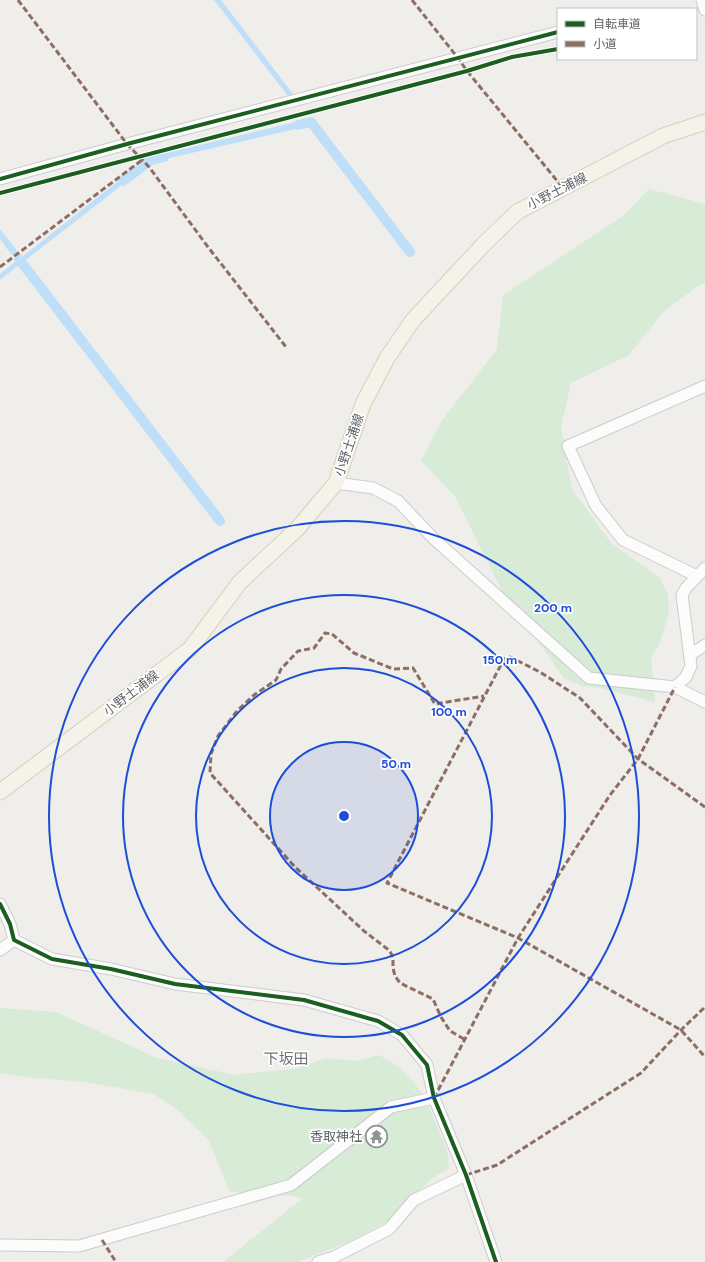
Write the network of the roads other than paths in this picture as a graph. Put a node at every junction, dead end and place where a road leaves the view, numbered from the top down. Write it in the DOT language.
graph roads {
  1 [pos="702,0"];
  2 [pos="705,10"];
  3 [pos="557,32"];
  4 [pos="705,122"];
  5 [pos="0,179"];
  6 [pos="705,386"];
  7 [pos="336,483"];
  8 [pos="701,572"];
  9 [pos="705,645"];
  10 [pos="690,655"];
  11 [pos="675,687"];
  12 [pos="705,702"];
  13 [pos="0,792"];
  14 [pos="0,904"];
  15 [pos="14,940"];
  16 [pos="0,950"];
  17 [pos="434,1098"];
  18 [pos="466,1175"];
  19 [pos="0,1245"];
  20 [pos="318,1262"];
  21 [pos="496,1262"];
  1 -- 2 [label="street"];
  3 -- 5 [label="street"];
  4 -- 7 [label="main road, 小野土浦線"];
  6 -- 8 [label="street"];
  7 -- 11 [label="street"];
  7 -- 13 [label="main road, 小野土浦線"];
  8 -- 10 [label="street"];
  9 -- 10 [label="street"];
  10 -- 11 [label="street"];
  11 -- 12 [label="street"];
  14 -- 15 [label="street"];
  15 -- 16 [label="street"];
  15 -- 17 [label="street"];
  17 -- 18 [label="street"];
  17 -- 19 [label="street"];
  18 -- 20 [label="street"];
  18 -- 21 [label="street"];
}
